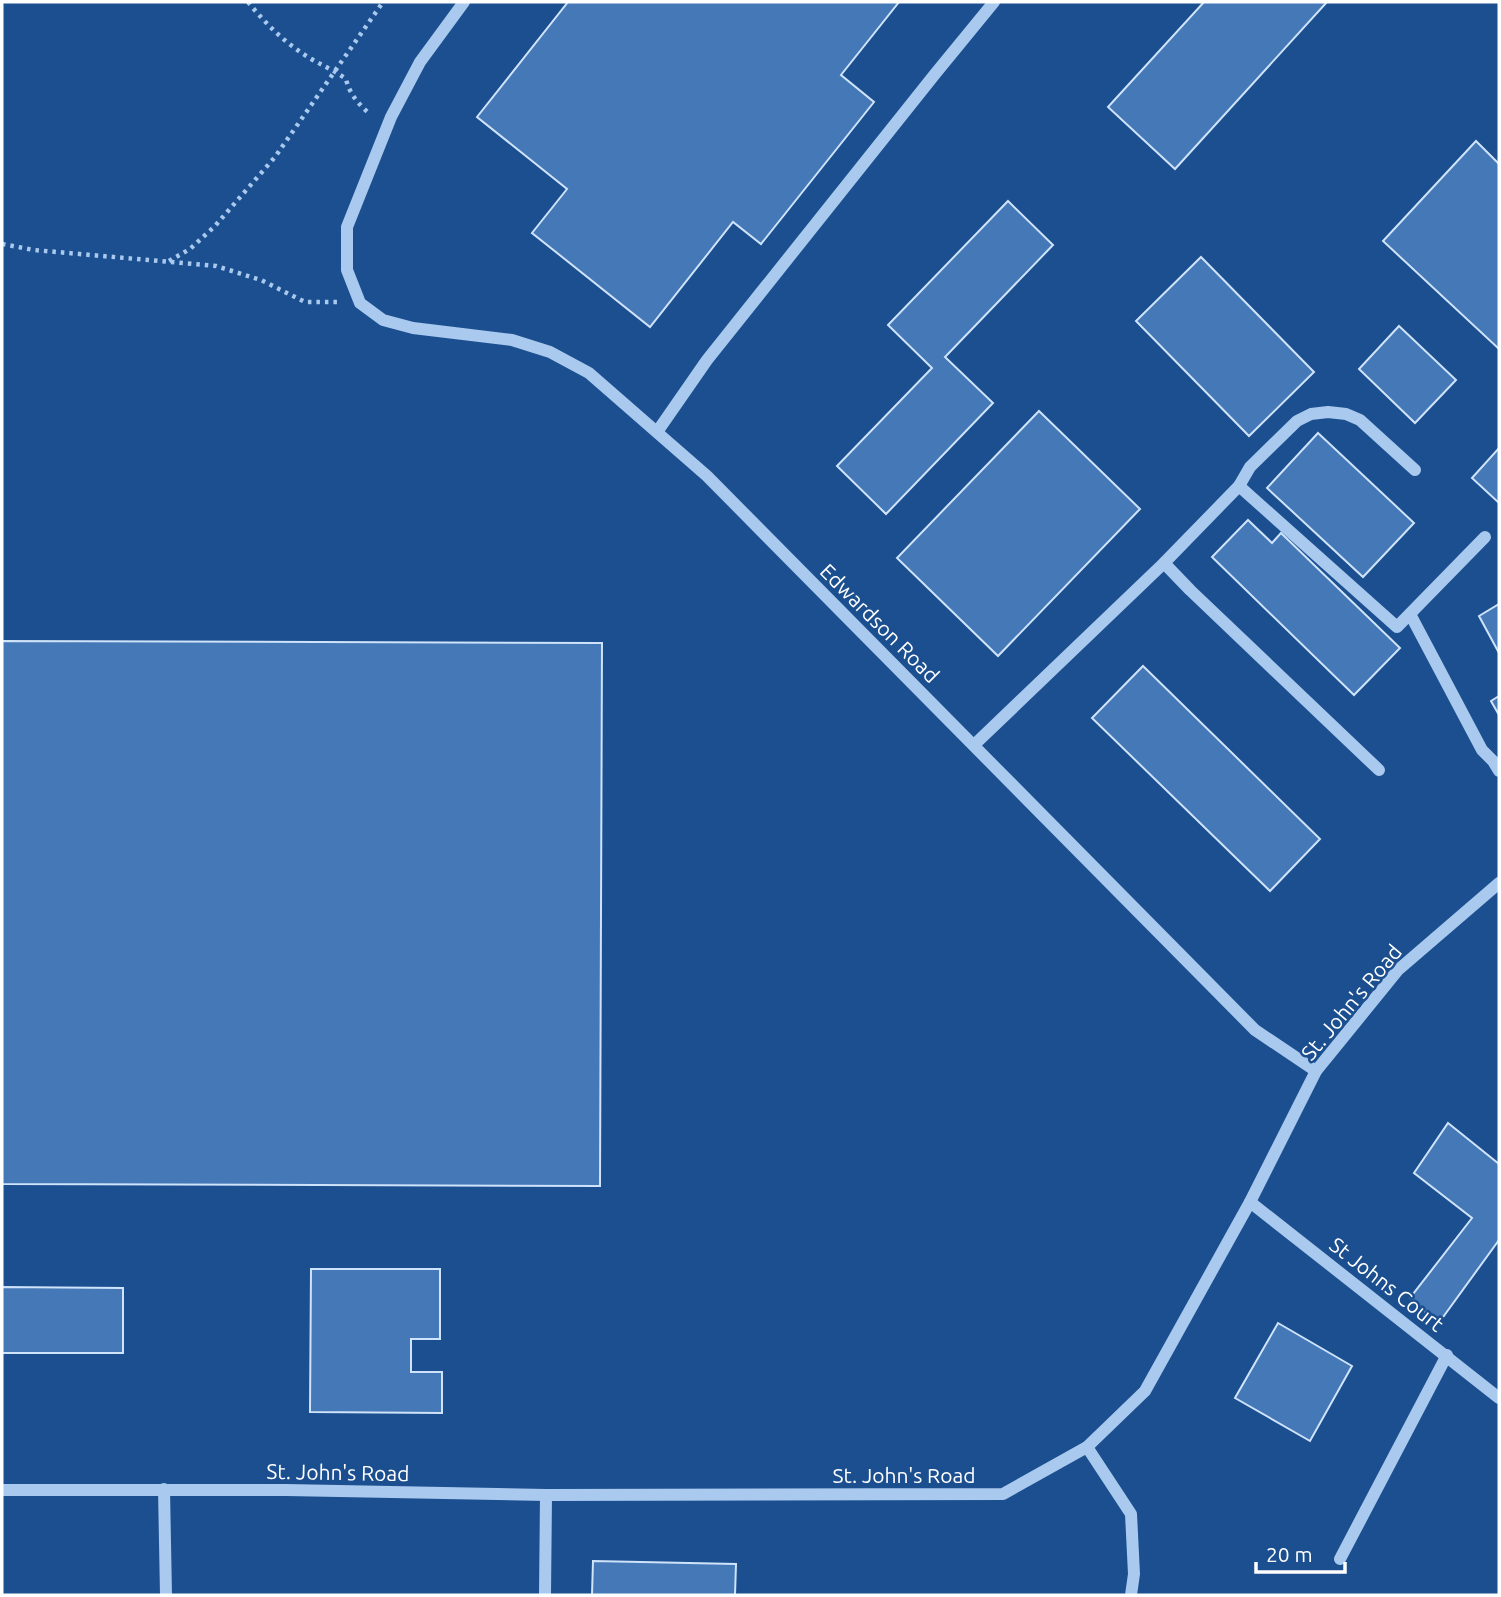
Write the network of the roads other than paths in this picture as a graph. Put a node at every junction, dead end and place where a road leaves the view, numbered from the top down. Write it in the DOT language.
graph roads {
  1 [pos="464,2"];
  2 [pos="994,2"];
  3 [pos="657,432"];
  4 [pos="1415,470"];
  5 [pos="1239,486"];
  6 [pos="1485,537"];
  7 [pos="1164,562"];
  8 [pos="1410,614"];
  9 [pos="974,746"];
  10 [pos="1379,770"];
  11 [pos="1499,771"];
  12 [pos="1499,883"];
  13 [pos="1316,1071"];
  14 [pos="1250,1202"];
  15 [pos="1447,1355"];
  16 [pos="1499,1398"];
  17 [pos="1087,1447"];
  18 [pos="164,1489"];
  19 [pos="2,1490"];
  20 [pos="547,1495"];
  21 [pos="1340,1559"];
  22 [pos="166,1595"];
  23 [pos="545,1595"];
  24 [pos="1131,1595"];
  1 -- 3 [label="street, Edwardson Road"];
  2 -- 3 [label="street"];
  3 -- 9 [label="street, Edwardson Road"];
  4 -- 5 [label="street"];
  5 -- 7 [label="street"];
  5 -- 8 [label="street"];
  6 -- 8 [label="street"];
  7 -- 9 [label="street"];
  7 -- 10 [label="street"];
  8 -- 11 [label="street"];
  9 -- 13 [label="street, Edwardson Road"];
  12 -- 13 [label="street, St. John's Road"];
  13 -- 14 [label="street, St. John's Road"];
  14 -- 15 [label="street, St Johns Court"];
  14 -- 17 [label="street, St. John's Road"];
  15 -- 16 [label="street, St Johns Court"];
  15 -- 21 [label="street"];
  17 -- 20 [label="street, St. John's Road"];
  17 -- 24 [label="street"];
  18 -- 19 [label="street, St. John's Road"];
  18 -- 20 [label="street, St. John's Road"];
  18 -- 22 [label="street"];
  20 -- 23 [label="street"];
}
